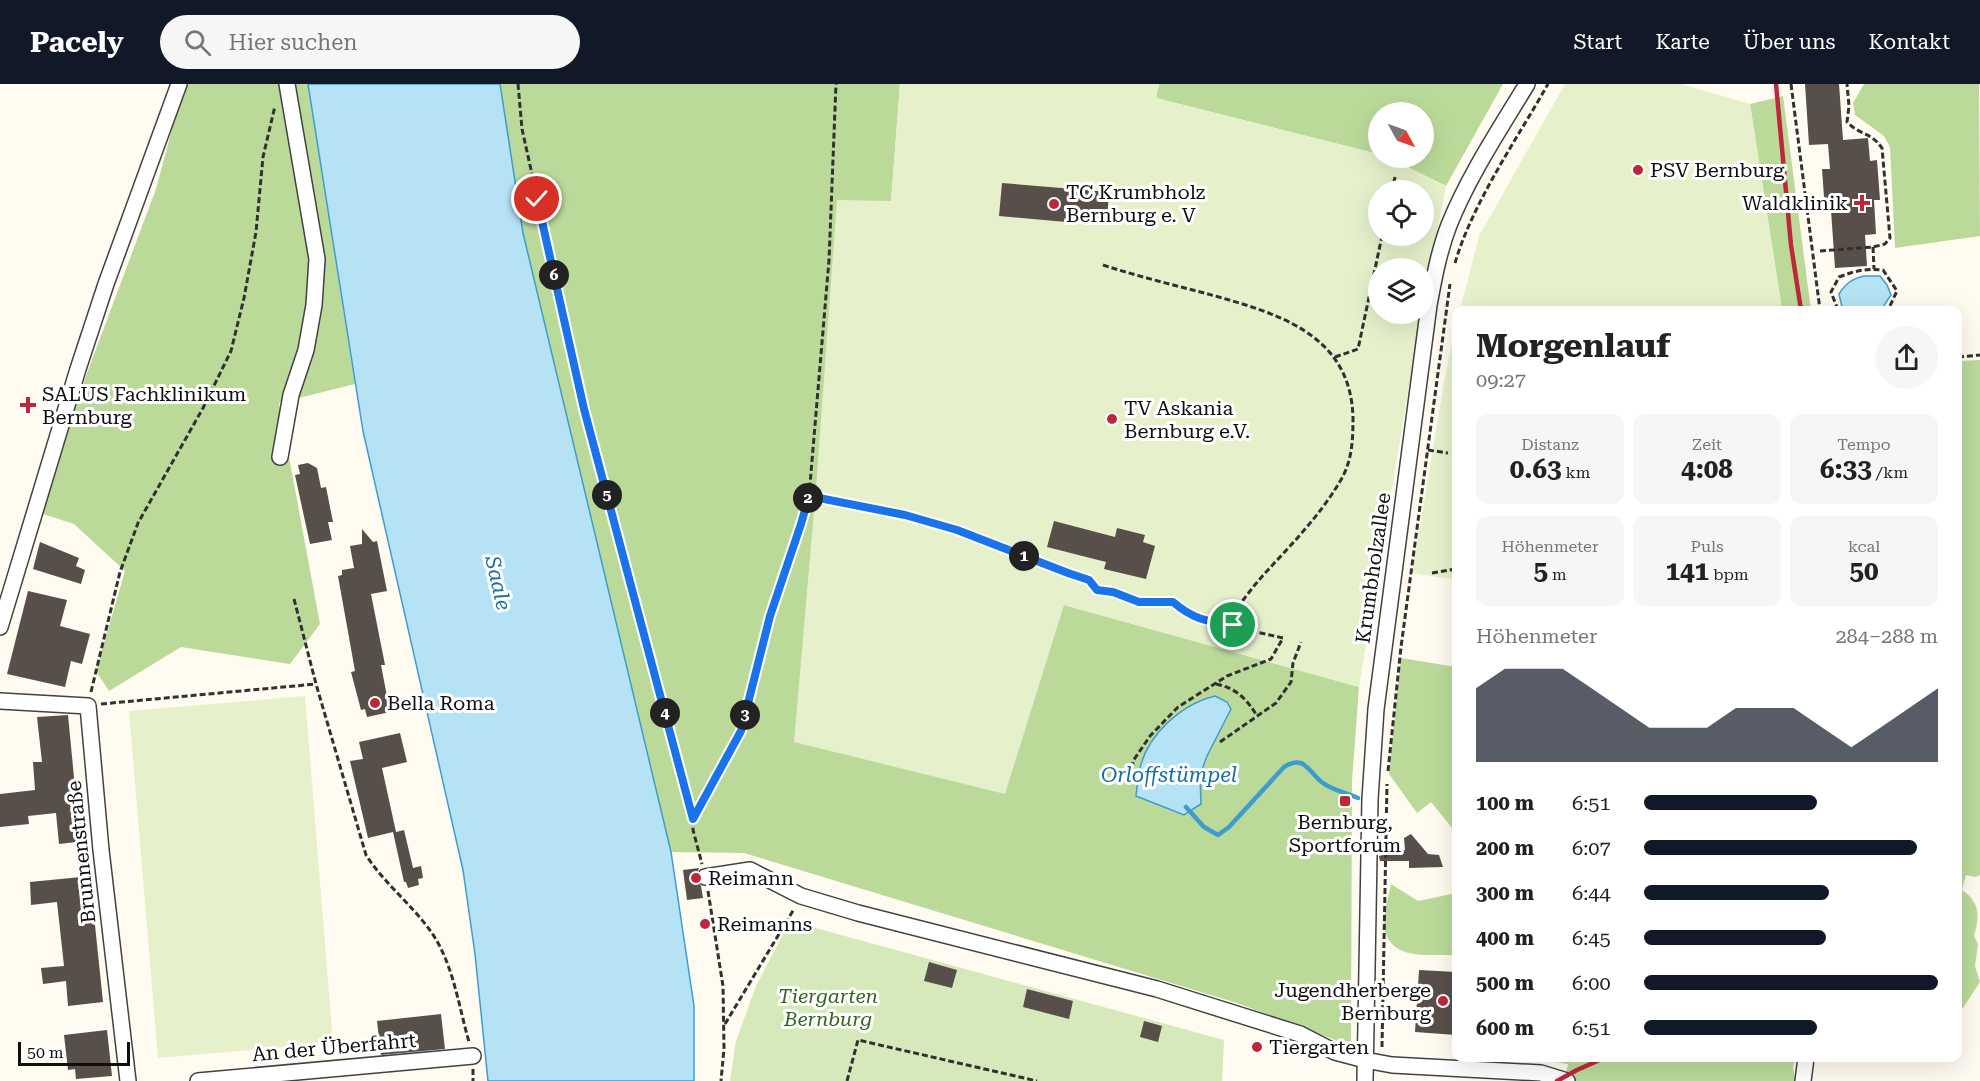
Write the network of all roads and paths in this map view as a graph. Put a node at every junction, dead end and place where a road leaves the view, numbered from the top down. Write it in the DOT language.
graph roads {
  1 [pos="179,84"];
  2 [pos="287,84"];
  3 [pos="518,84"];
  4 [pos="836,84"];
  5 [pos="1527,84"];
  6 [pos="1548,84"];
  7 [pos="1791,84"];
  8 [pos="1847,84"];
  9 [pos="275,105"];
  10 [pos="1395,177"];
  11 [pos="1394,180"];
  12 [pos="1380,246"];
  13 [pos="1874,247"];
  14 [pos="1820,251"];
  15 [pos="1455,263"];
  16 [pos="1103,265"];
  17 [pos="1874,269"];
  18 [pos="1451,274"];
  19 [pos="1819,306"];
  20 [pos="1836,306"];
  21 [pos="1890,306"];
  22 [pos="1980,355"];
  23 [pos="1335,357"];
  24 [pos="1962,357"];
  25 [pos="1428,450"];
  26 [pos="1448,453"];
  27 [pos="280,457"];
  28 [pos="809,496"];
  29 [pos="1452,570"];
  30 [pos="1432,573"];
  31 [pos="294,599"];
  32 [pos="1225,624"];
  33 [pos="0,627"];
  34 [pos="1300,642"];
  35 [pos="316,684"];
  36 [pos="1215,684"];
  37 [pos="0,701"];
  38 [pos="88,706"];
  39 [pos="1257,716"];
  40 [pos="1220,742"];
  41 [pos="1132,776"];
  42 [pos="693,819"];
  43 [pos="705,877"];
  44 [pos="801,896"];
  45 [pos="724,1026"];
  46 [pos="473,1056"];
  47 [pos="1365,1060"];
  48 [pos="1805,1062"];
  49 [pos="1382,1063"];
  50 [pos="128,1081"];
  51 [pos="198,1081"];
  52 [pos="473,1081"];
  53 [pos="721,1081"];
  54 [pos="847,1081"];
  55 [pos="1037,1081"];
  56 [pos="1365,1081"];
  57 [pos="1567,1081"];
  58 [pos="1803,1081"];
  1 -- 33 [label="street"];
  2 -- 27 [label="street"];
  3 -- 42 [label="path"];
  4 -- 28 [label="path"];
  5 -- 47 [label="street, Krumbholzallee"];
  6 -- 15 [label="path"];
  7 -- 19 [label="path"];
  8 -- 13 [label="path"];
  9 -- 38 [label="path"];
  10 -- 11 [label="path"];
  12 -- 23 [label="path"];
  13 -- 14 [label="path"];
  13 -- 17 [label="path"];
  16 -- 23 [label="path"];
  17 -- 20 [label="path"];
  17 -- 21 [label="path"];
  18 -- 25 [label="path"];
  22 -- 24 [label="path"];
  23 -- 32 [label="path"];
  25 -- 26 [label="path"];
  25 -- 49 [label="path"];
  28 -- 32 [label="path"];
  28 -- 42 [label="path"];
  29 -- 30 [label="path"];
  31 -- 35 [label="path"];
  32 -- 36 [label="path"];
  34 -- 39 [label="path"];
  35 -- 38 [label="path"];
  35 -- 46 [label="path"];
  36 -- 39 [label="path"];
  36 -- 41 [label="path"];
  37 -- 38 [label="street"];
  38 -- 50 [label="street, Brunnenstraße"];
  39 -- 40 [label="path"];
  42 -- 43 [label="path"];
  43 -- 44 [label="street"];
  43 -- 45 [label="path"];
  44 -- 45 [label="path"];
  44 -- 47 [label="street"];
  45 -- 53 [label="path"];
  46 -- 51 [label="street, An der Überfahrt"];
  46 -- 52 [label="path"];
  47 -- 49 [label="street"];
  47 -- 56 [label="street, Krumbholzallee"];
  48 -- 58 [label="street"];
  49 -- 57 [label="street"];
  54 -- 55 [label="path"];
}
